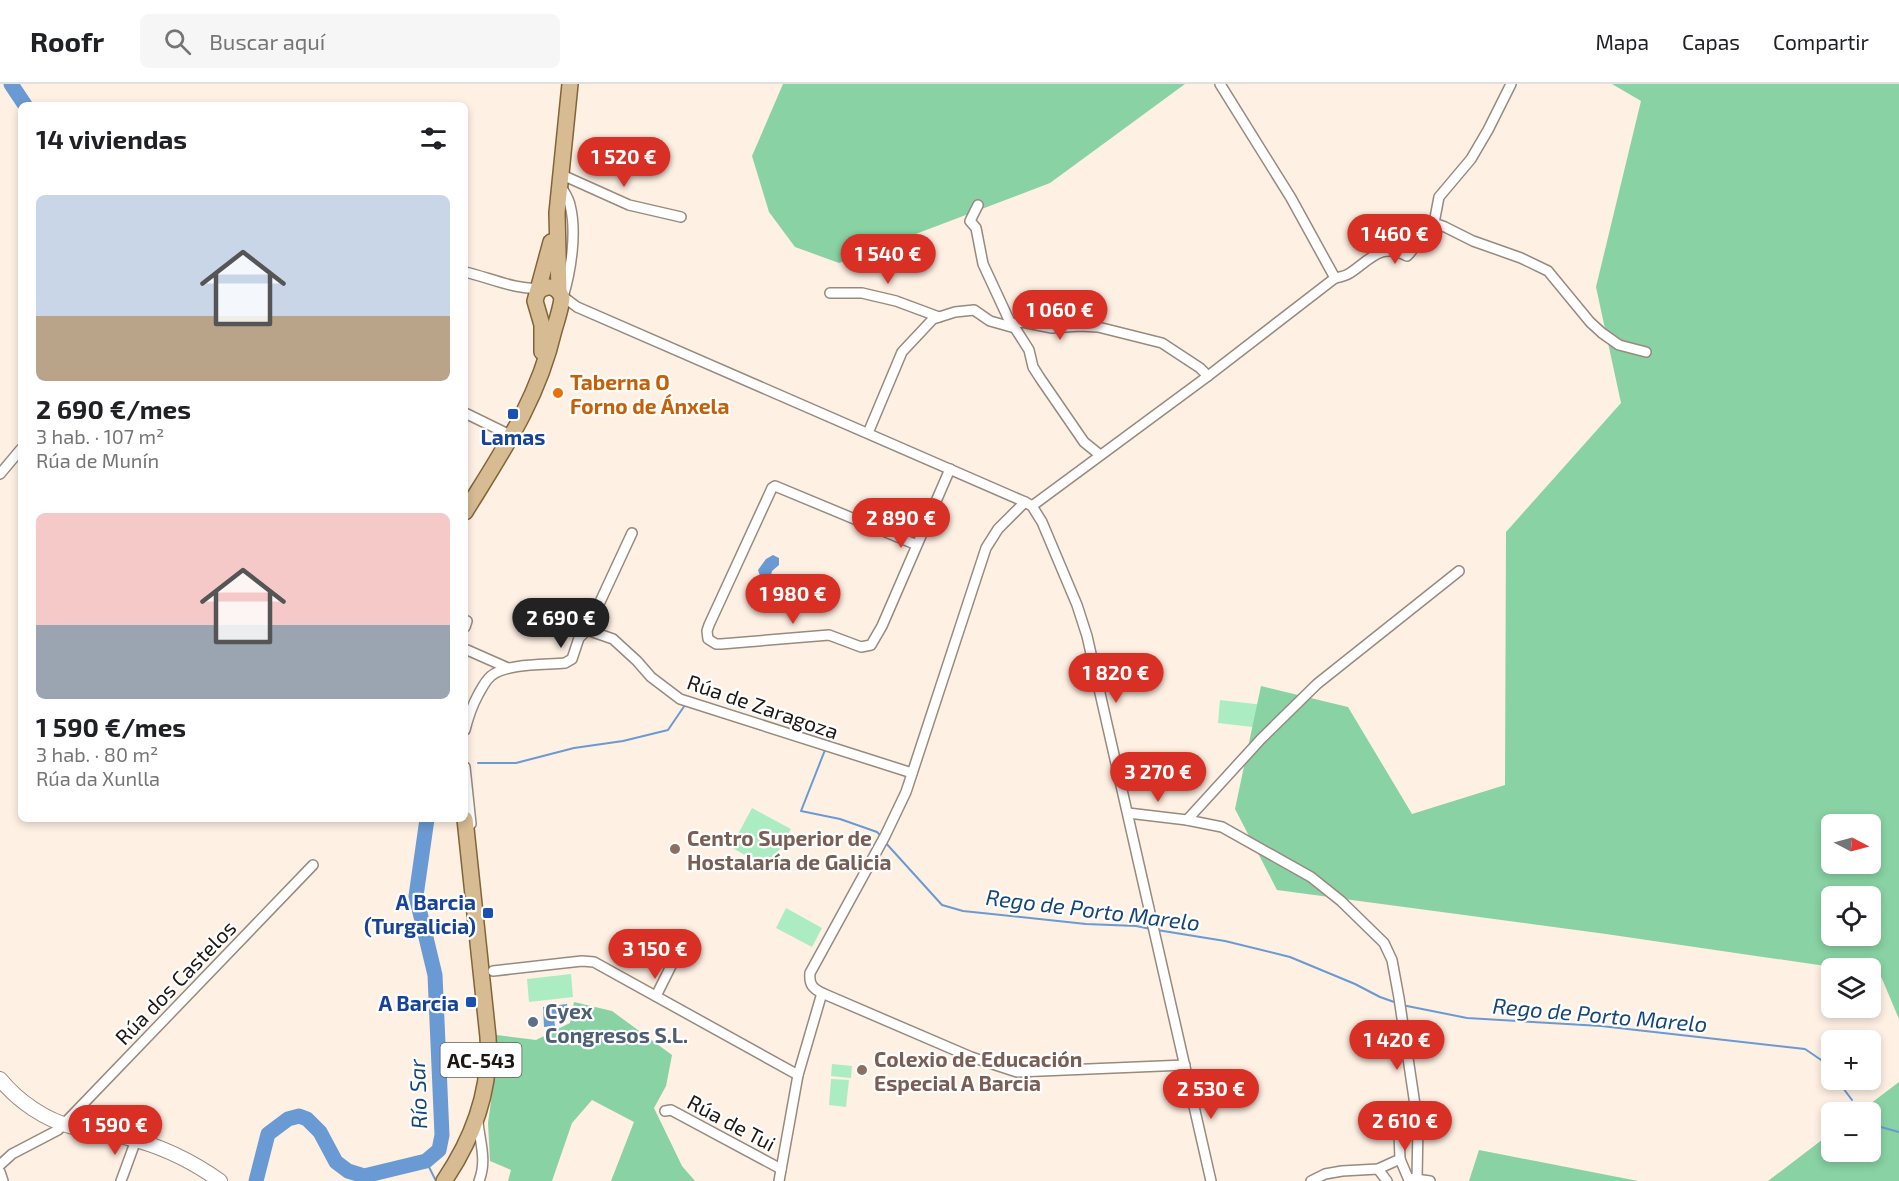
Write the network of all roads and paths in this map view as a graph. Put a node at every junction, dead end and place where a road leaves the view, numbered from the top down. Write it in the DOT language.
graph roads {
  1 [pos="570,84"];
  2 [pos="1220,84"];
  3 [pos="1511,84"];
  4 [pos="560,179"];
  5 [pos="978,205"];
  6 [pos="681,217"];
  7 [pos="1434,223"];
  8 [pos="468,273"];
  9 [pos="1335,278"];
  10 [pos="519,287"];
  11 [pos="830,293"];
  12 [pos="551,299"];
  13 [pos="939,317"];
  14 [pos="1015,328"];
  15 [pos="1646,352"];
  16 [pos="1208,376"];
  17 [pos="536,388"];
  18 [pos="468,414"];
  19 [pos="868,433"];
  20 [pos="512,436"];
  21 [pos="18,453"];
  22 [pos="1100,455"];
  23 [pos="950,469"];
  24 [pos="0,474"];
  25 [pos="1028,504"];
  26 [pos="468,507"];
  27 [pos="632,533"];
  28 [pos="917,545"];
  29 [pos="1459,571"];
  30 [pos="587,630"];
  31 [pos="468,651"];
  32 [pos="508,668"];
  33 [pos="468,715"];
  34 [pos="912,773"];
  35 [pos="468,793"];
  36 [pos="1128,813"];
  37 [pos="1187,820"];
  38 [pos="458,822"];
  39 [pos="465,822"];
  40 [pos="313,865"];
  41 [pos="471,868"];
  42 [pos="674,960"];
  43 [pos="494,970"];
  44 [pos="822,993"];
  45 [pos="656,996"];
  46 [pos="1185,1065"];
  47 [pos="798,1074"];
  48 [pos="0,1079"];
  49 [pos="665,1111"];
  50 [pos="478,1116"];
  51 [pos="63,1124"];
  52 [pos="1418,1125"];
  53 [pos="136,1140"];
  54 [pos="1400,1160"];
  55 [pos="0,1165"];
  56 [pos="781,1169"];
  57 [pos="1378,1169"];
  58 [pos="0,1172"];
  59 [pos="448,1175"];
  60 [pos="1417,1179"];
  61 [pos="3,1181"];
  62 [pos="121,1181"];
  63 [pos="220,1181"];
  64 [pos="479,1181"];
  65 [pos="779,1181"];
  66 [pos="1211,1181"];
  67 [pos="1311,1181"];
  68 [pos="1387,1181"];
  69 [pos="1430,1181"];
  1 -- 4 [label="main road"];
  2 -- 9 [label="street"];
  3 -- 7 [label="street"];
  4 -- 6 [label="street"];
  4 -- 12 [label="main road"];
  4 -- 12 [label="street"];
  5 -- 14 [label="street"];
  7 -- 9 [label="street"];
  7 -- 15 [label="street"];
  8 -- 10 [label="street"];
  9 -- 16 [label="street"];
  10 -- 12 [label="street"];
  10 -- 12 [label="street"];
  11 -- 13 [label="street"];
  12 -- 17 [label="main road"];
  12 -- 17 [label="main road"];
  12 -- 19 [label="street"];
  13 -- 14 [label="street"];
  13 -- 19 [label="street"];
  14 -- 16 [label="street"];
  14 -- 22 [label="street"];
  16 -- 22 [label="street"];
  17 -- 20 [label="main road"];
  18 -- 20 [label="street"];
  19 -- 23 [label="street"];
  20 -- 26 [label="main road"];
  21 -- 24 [label="street"];
  22 -- 25 [label="street"];
  23 -- 25 [label="street"];
  23 -- 28 [label="street"];
  25 -- 34 [label="street"];
  25 -- 36 [label="street"];
  27 -- 30 [label="street"];
  28 -- 28 [label="street"];
  29 -- 37 [label="street"];
  30 -- 32 [label="street"];
  30 -- 34 [label="street, Rúa de Zaragoza"];
  31 -- 32 [label="street"];
  32 -- 33 [label="street"];
  34 -- 44 [label="street"];
  35 -- 41 [label="street"];
  36 -- 37 [label="street"];
  36 -- 46 [label="street"];
  37 -- 52 [label="street"];
  38 -- 50 [label="main road, AC-543"];
  39 -- 41 [label="main road, AC-543"];
  40 -- 51 [label="street, Rúa dos Castelos"];
  41 -- 50 [label="main road, AC-543"];
  42 -- 45 [label="street"];
  43 -- 45 [label="street"];
  44 -- 46 [label="street"];
  44 -- 47 [label="street"];
  45 -- 47 [label="street"];
  46 -- 66 [label="street"];
  47 -- 56 [label="street"];
  48 -- 51 [label="street"];
  49 -- 56 [label="street, Rúa de Tui"];
  50 -- 59 [label="main road, AC-543"];
  50 -- 64 [label="street"];
  51 -- 53 [label="street"];
  51 -- 55 [label="street, Rúa dos Castelos"];
  52 -- 54 [label="street"];
  52 -- 60 [label="street"];
  53 -- 62 [label="street"];
  53 -- 63 [label="street"];
  54 -- 57 [label="street"];
  54 -- 60 [label="street"];
  56 -- 65 [label="street"];
  57 -- 67 [label="street"];
  57 -- 68 [label="street"];
  58 -- 61 [label="street"];
  60 -- 69 [label="street"];
}
